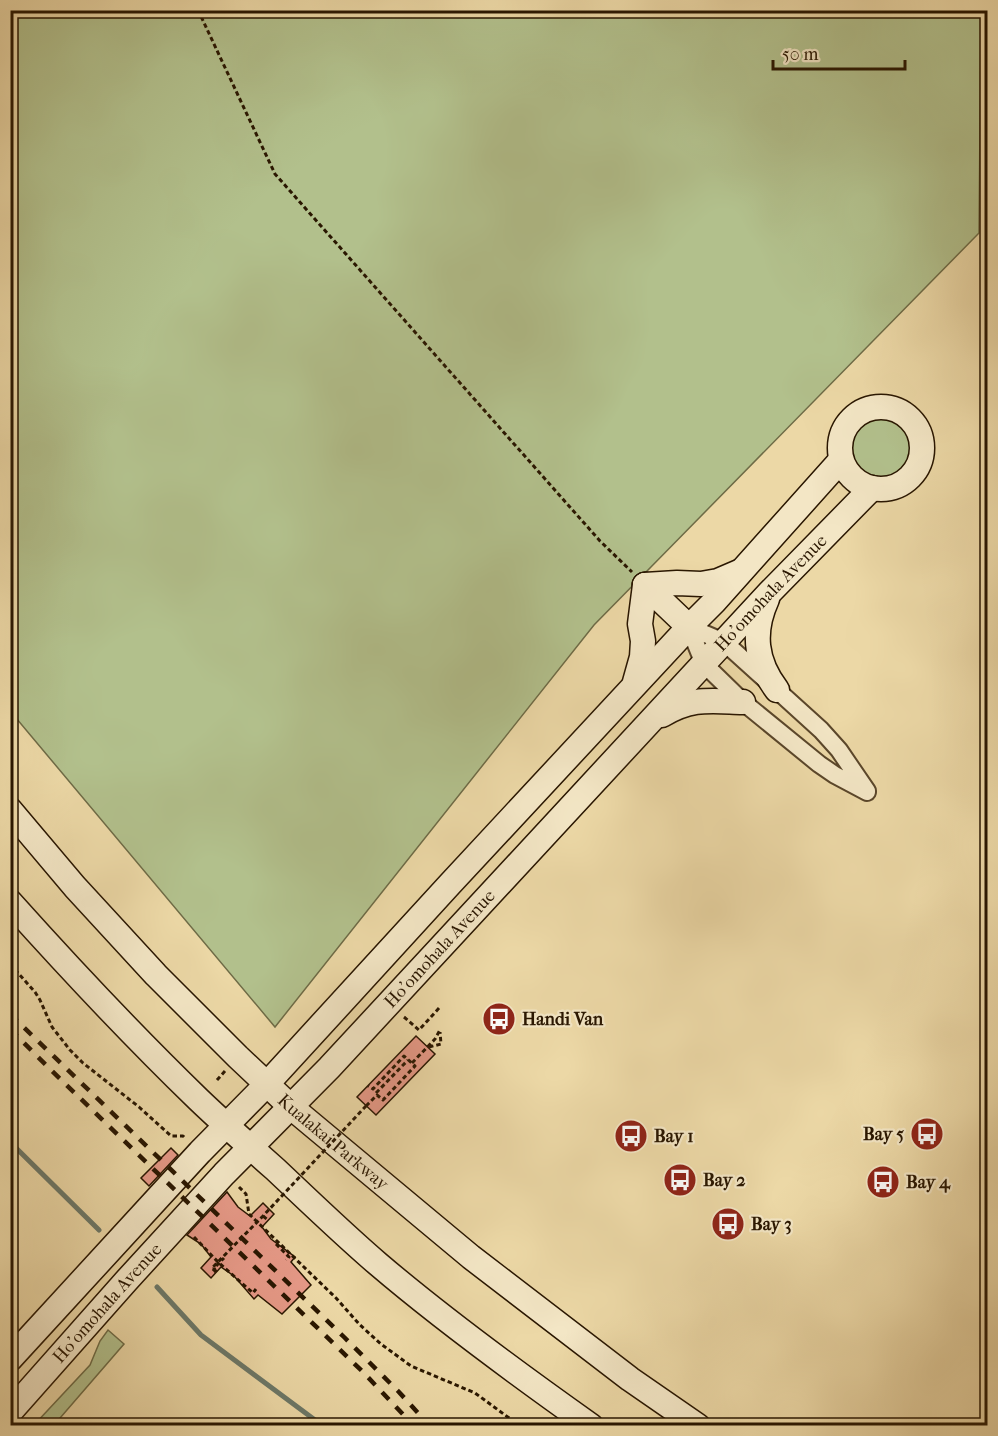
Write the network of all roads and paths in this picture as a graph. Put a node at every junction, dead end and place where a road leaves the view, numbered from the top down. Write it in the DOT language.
graph roads {
  1 [pos="198,10"];
  2 [pos="842,460"];
  3 [pos="872,488"];
  4 [pos="741,571"];
  5 [pos="645,585"];
  6 [pos="770,592"];
  7 [pos="688,627"];
  8 [pos="724,642"];
  9 [pos="704,664"];
  10 [pos="631,690"];
  11 [pos="777,690"];
  12 [pos="743,702"];
  13 [pos="650,722"];
  14 [pos="10,810"];
  15 [pos="10,902"];
  16 [pos="10,964"];
  17 [pos="440,1007"];
  18 [pos="404,1017"];
  19 [pos="428,1047"];
  20 [pos="408,1060"];
  21 [pos="412,1063"];
  22 [pos="227,1070"];
  23 [pos="217,1080"];
  24 [pos="266,1085"];
  25 [pos="376,1094"];
  26 [pos="291,1107"];
  27 [pos="227,1125"];
  28 [pos="183,1137"];
  29 [pos="251,1147"];
  30 [pos="246,1194"];
  31 [pos="263,1215"];
  32 [pos="256,1223"];
  33 [pos="253,1228"];
  34 [pos="191,1234"];
  35 [pos="224,1258"];
  36 [pos="286,1260"];
  37 [pos="218,1262"];
  38 [pos="256,1289"];
  39 [pos="10,1359"];
  40 [pos="10,1412"];
  41 [pos="520,1425"];
  42 [pos="591,1425"];
  43 [pos="698,1425"];
  1 -- 5 [label="path"];
  2 -- 3 [label="main road"];
  2 -- 3 [label="main road"];
  2 -- 4 [label="main road, Ho’omohala Avenue"];
  3 -- 6 [label="main road, Ho’omohala Avenue"];
  4 -- 5 [label="main road"];
  4 -- 7 [label="main road, Ho’omohala Avenue"];
  5 -- 7 [label="main road"];
  5 -- 10 [label="main road"];
  6 -- 8 [label="main road, Ho’omohala Avenue"];
  6 -- 11 [label="main road"];
  7 -- 8 [label="street"];
  7 -- 9 [label="street"];
  7 -- 10 [label="main road, Ho’omohala Avenue"];
  8 -- 9 [label="main road, Ho’omohala Avenue"];
  8 -- 11 [label="street"];
  9 -- 12 [label="street"];
  9 -- 13 [label="main road, Ho’omohala Avenue"];
  10 -- 24 [label="main road, Ho’omohala Avenue"];
  11 -- 12 [label="street"];
  12 -- 13 [label="main road"];
  13 -- 26 [label="main road, Ho’omohala Avenue"];
  14 -- 24 [label="main road, Kualakai Parkway"];
  15 -- 27 [label="main road"];
  16 -- 28 [label="path"];
  17 -- 18 [label="path"];
  19 -- 19 [label="path"];
  19 -- 21 [label="path"];
  20 -- 21 [label="path"];
  20 -- 25 [label="path"];
  20 -- 25 [label="path"];
  21 -- 25 [label="path"];
  22 -- 23 [label="path"];
  24 -- 26 [label="main road, Kualakai Parkway"];
  24 -- 27 [label="main road, Ho’omohala Avenue"];
  25 -- 31 [label="path, bridge"];
  26 -- 29 [label="main road, Ho’omohala Avenue"];
  26 -- 43 [label="main road, Kualakai Parkway"];
  27 -- 29 [label="main road"];
  27 -- 39 [label="main road, Ho’omohala Avenue"];
  29 -- 40 [label="main road, Ho’omohala Avenue"];
  29 -- 42 [label="main road"];
  30 -- 41 [label="path"];
  31 -- 32 [label="path, bridge"];
  31 -- 33 [label="path, bridge"];
  32 -- 36 [label="path"];
  32 -- 37 [label="path, bridge"];
  34 -- 37 [label="path"];
  35 -- 37 [label="path, bridge"];
  37 -- 38 [label="path"];
}
